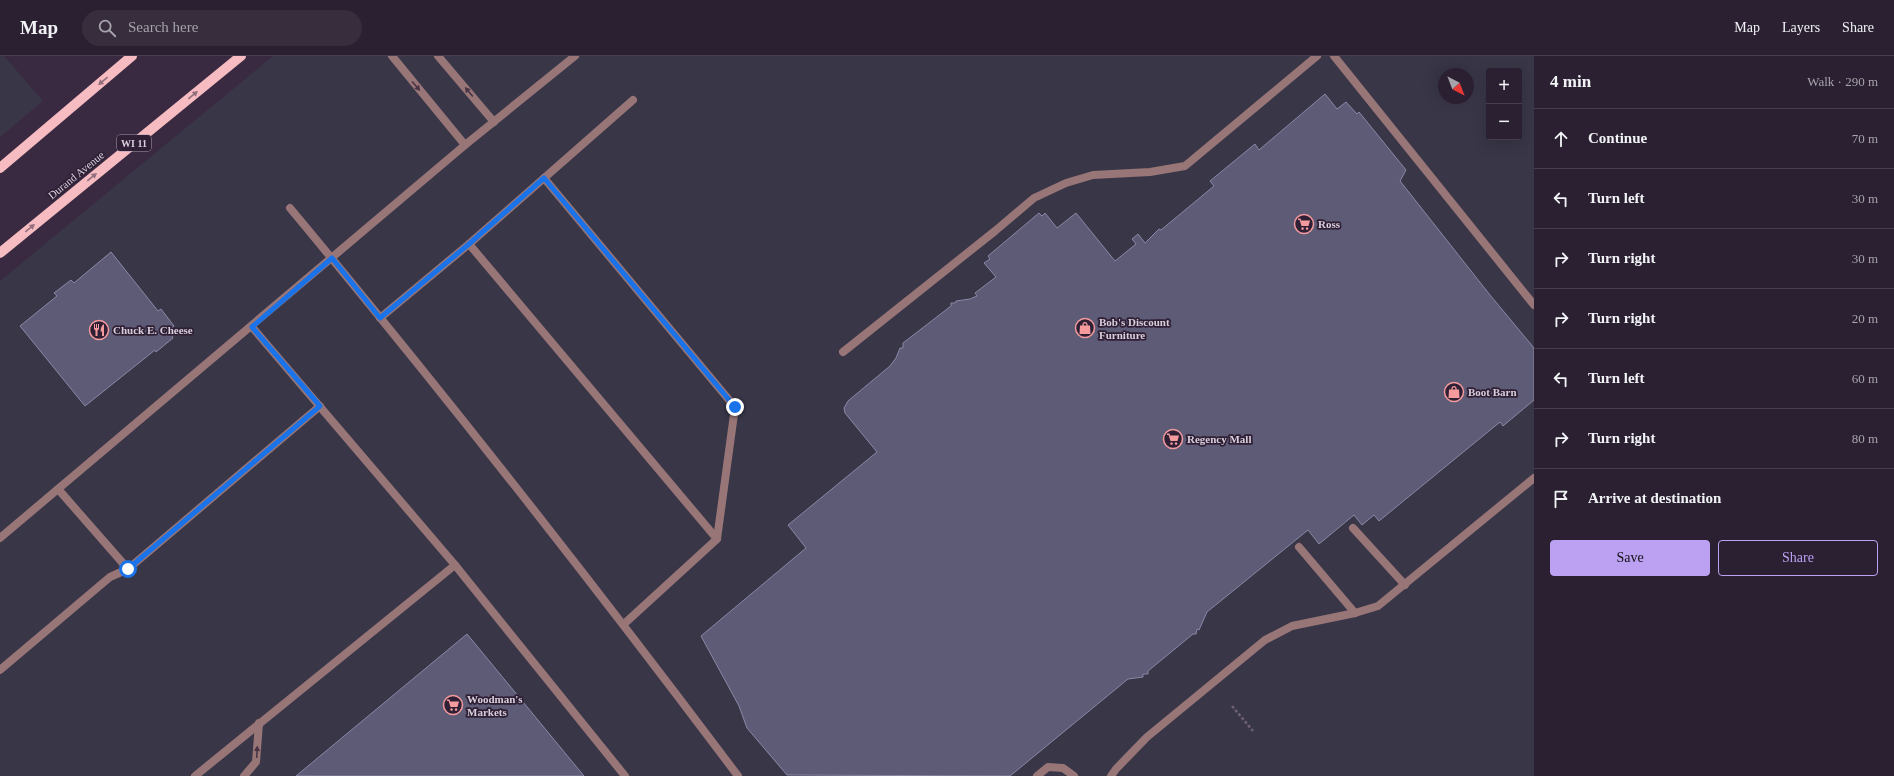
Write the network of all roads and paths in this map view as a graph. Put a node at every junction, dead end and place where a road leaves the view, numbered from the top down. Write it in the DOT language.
graph roads {
  1 [pos="132,56"];
  2 [pos="241,56"];
  3 [pos="392,56"];
  4 [pos="438,56"];
  5 [pos="575,56"];
  6 [pos="1317,56"];
  7 [pos="1334,56"];
  8 [pos="633,100"];
  9 [pos="494,122"];
  10 [pos="466,145"];
  11 [pos="0,168"];
  12 [pos="544,178"];
  13 [pos="290,208"];
  14 [pos="469,244"];
  15 [pos="0,253"];
  16 [pos="332,258"];
  17 [pos="1534,305"];
  18 [pos="380,318"];
  19 [pos="252,327"];
  20 [pos="843,352"];
  21 [pos="320,406"];
  22 [pos="1534,478"];
  23 [pos="58,489"];
  24 [pos="1353,528"];
  25 [pos="0,538"];
  26 [pos="717,539"];
  27 [pos="1298,547"];
  28 [pos="455,565"];
  29 [pos="128,569"];
  30 [pos="1405,585"];
  31 [pos="1356,613"];
  32 [pos="624,624"];
  33 [pos="0,670"];
  34 [pos="1232,706"];
  35 [pos="258,723"];
  36 [pos="1253,731"];
  37 [pos="195,776"];
  38 [pos="244,776"];
  39 [pos="625,776"];
  40 [pos="738,776"];
  41 [pos="1037,776"];
  42 [pos="1074,776"];
  43 [pos="1112,776"];
  1 -- 11 [label="main road, one-way"];
  15 -- 2 [label="main road, Durand Avenue / WI 11, one-way"];
  3 -- 10 [label="lane, one-way"];
  9 -- 4 [label="lane, one-way"];
  5 -- 9 [label="lane"];
  6 -- 20 [label="lane"];
  7 -- 17 [label="lane"];
  8 -- 12 [label="lane"];
  9 -- 10 [label="lane"];
  10 -- 16 [label="lane"];
  12 -- 14 [label="lane"];
  12 -- 26 [label="lane"];
  13 -- 16 [label="lane"];
  14 -- 18 [label="lane"];
  14 -- 26 [label="lane"];
  16 -- 18 [label="lane"];
  16 -- 19 [label="lane"];
  18 -- 32 [label="lane"];
  19 -- 21 [label="lane"];
  19 -- 23 [label="lane"];
  21 -- 28 [label="lane"];
  21 -- 29 [label="lane"];
  22 -- 30 [label="lane"];
  23 -- 25 [label="lane"];
  23 -- 29 [label="lane"];
  24 -- 30 [label="lane"];
  26 -- 32 [label="lane"];
  27 -- 31 [label="lane"];
  28 -- 35 [label="lane"];
  28 -- 39 [label="lane"];
  29 -- 33 [label="lane"];
  30 -- 31 [label="lane"];
  31 -- 43 [label="lane"];
  32 -- 40 [label="lane"];
  34 -- 36 [label="path"];
  35 -- 37 [label="lane"];
  38 -- 35 [label="lane, one-way"];
  41 -- 42 [label="lane"];
}
